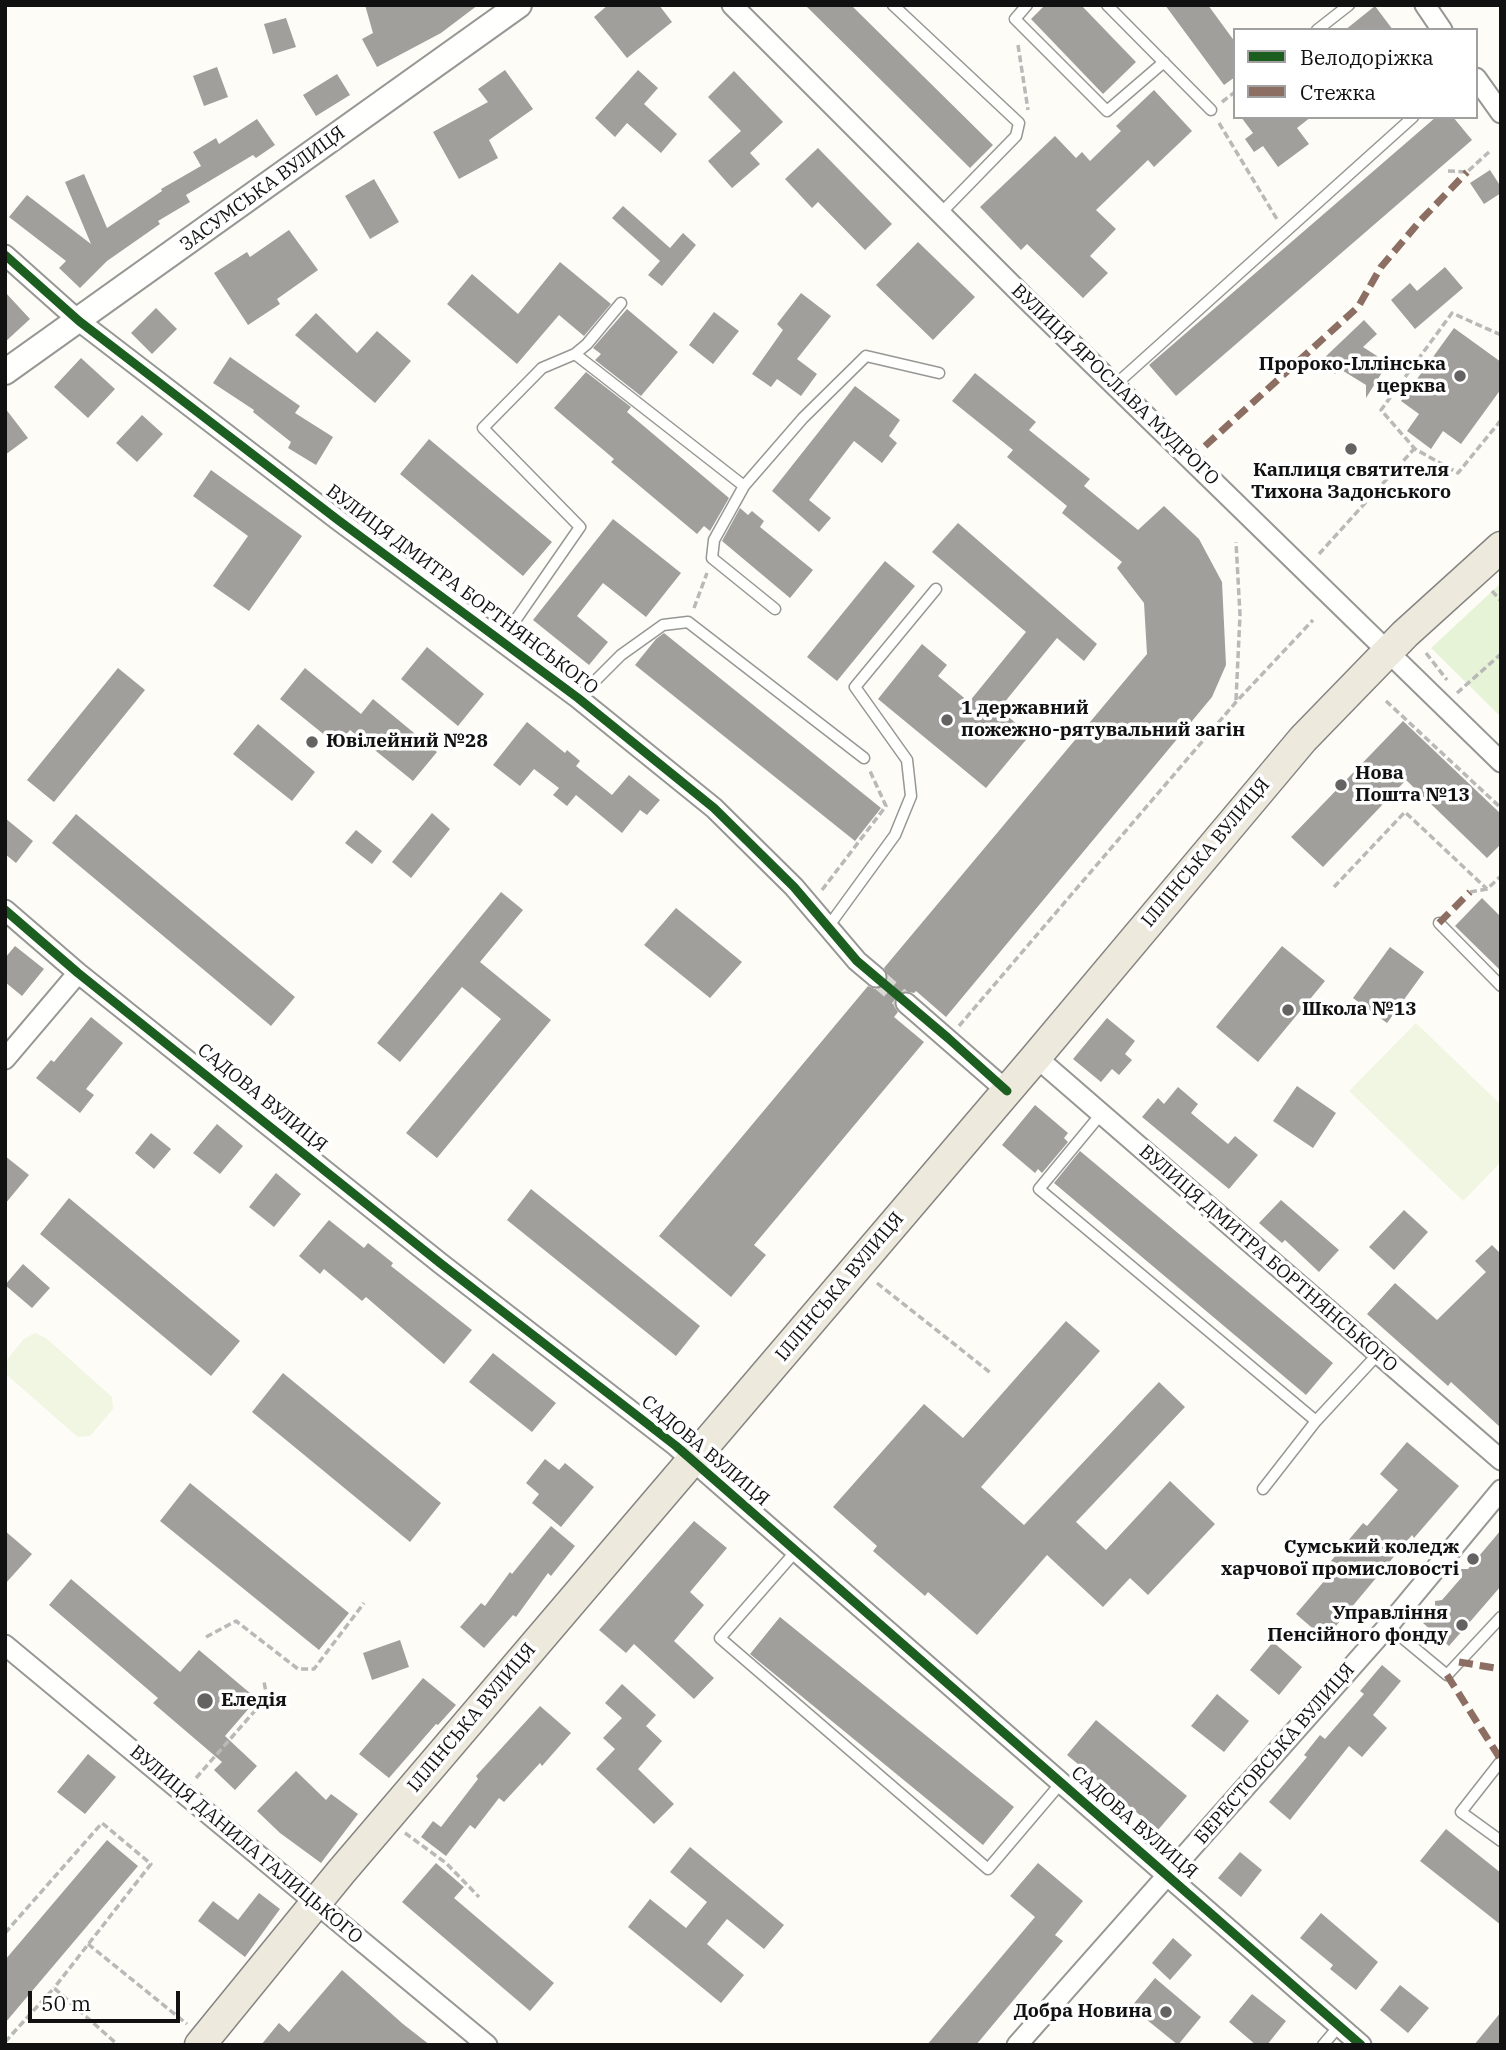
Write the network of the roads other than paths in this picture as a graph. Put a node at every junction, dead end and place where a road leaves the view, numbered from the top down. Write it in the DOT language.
graph roads {
  1 [pos="519,5"];
  2 [pos="732,5"];
  3 [pos="893,5"];
  4 [pos="1027,5"];
  5 [pos="1107,5"];
  6 [pos="1349,5"];
  7 [pos="1425,5"];
  8 [pos="1320,28"];
  9 [pos="1442,28"];
  10 [pos="1164,62"];
  11 [pos="1478,81"];
  12 [pos="1211,110"];
  13 [pos="1501,113"];
  14 [pos="1411,119"];
  15 [pos="940,214"];
  16 [pos="5,255"];
  17 [pos="621,303"];
  18 [pos="79,321"];
  19 [pos="575,354"];
  20 [pos="5,372"];
  21 [pos="939,373"];
  22 [pos="1115,384"];
  23 [pos="744,486"];
  24 [pos="1501,547"];
  25 [pos="936,589"];
  26 [pos="775,610"];
  27 [pos="501,641"];
  28 [pos="1387,651"];
  29 [pos="578,698"];
  30 [pos="864,758"];
  31 [pos="1501,762"];
  32 [pos="5,910"];
  33 [pos="1439,923"];
  34 [pos="828,927"];
  35 [pos="78,973"];
  36 [pos="876,977"];
  37 [pos="1501,986"];
  38 [pos="906,1003"];
  39 [pos="1036,1057"];
  40 [pos="5,1059"];
  41 [pos="1007,1091"];
  42 [pos="1101,1114"];
  43 [pos="1378,1354"];
  44 [pos="1316,1421"];
  45 [pos="692,1460"];
  46 [pos="1501,1460"];
  47 [pos="1263,1489"];
  48 [pos="1501,1490"];
  49 [pos="796,1551"];
  50 [pos="1501,1617"];
  51 [pos="1388,1626"];
  52 [pos="5,1645"];
  53 [pos="1501,1762"];
  54 [pos="1061,1783"];
  55 [pos="1501,1841"];
  56 [pos="1168,1875"];
  57 [pos="315,1903"];
  58 [pos="1339,2026"];
  59 [pos="196,2037"];
  60 [pos="487,2045"];
  61 [pos="1017,2045"];
  62 [pos="1324,2045"];
  63 [pos="1361,2045"];
  1 -- 18 [label="street, ЗАСУМСЬКА ВУЛИЦЯ"];
  2 -- 15 [label="street, ВУЛИЦЯ ЯРОСЛАВА МУДРОГО"];
  3 -- 15 [label="lane"];
  4 -- 10 [label="lane"];
  5 -- 10 [label="lane"];
  6 -- 8 [label="lane"];
  7 -- 9 [label="street"];
  10 -- 12 [label="lane"];
  11 -- 13 [label="street"];
  14 -- 22 [label="lane"];
  15 -- 22 [label="street, ВУЛИЦЯ ЯРОСЛАВА МУДРОГО"];
  16 -- 18 [label="street, ВУЛИЦЯ ДМИТРА БОРТНЯНСЬКОГО"];
  17 -- 19 [label="lane"];
  18 -- 20 [label="street, ЗАСУМСЬКА ВУЛИЦЯ"];
  18 -- 27 [label="street, ВУЛИЦЯ ДМИТРА БОРТНЯНСЬКОГО"];
  19 -- 23 [label="lane"];
  19 -- 27 [label="lane"];
  21 -- 23 [label="lane"];
  22 -- 28 [label="street, ВУЛИЦЯ ЯРОСЛАВА МУДРОГО"];
  23 -- 26 [label="lane"];
  24 -- 28 [label="main road, ІЛЛІНСЬКА ВУЛИЦЯ"];
  25 -- 34 [label="lane"];
  27 -- 29 [label="street, ВУЛИЦЯ ДМИТРА БОРТНЯНСЬКОГО"];
  28 -- 31 [label="street, ВУЛИЦЯ ЯРОСЛАВА МУДРОГО"];
  28 -- 39 [label="main road, ІЛЛІНСЬКА ВУЛИЦЯ"];
  29 -- 30 [label="lane"];
  29 -- 34 [label="street, ВУЛИЦЯ ДМИТРА БОРТНЯНСЬКОГО"];
  32 -- 35 [label="street, САДОВА ВУЛИЦЯ"];
  33 -- 37 [label="lane"];
  34 -- 36 [label="street, ВУЛИЦЯ ДМИТРА БОРТНЯНСЬКОГО"];
  35 -- 40 [label="street"];
  35 -- 45 [label="street, САДОВА ВУЛИЦЯ"];
  38 -- 41 [label="street"];
  39 -- 41 [label="main road, ІЛЛІНСЬКА ВУЛИЦЯ"];
  39 -- 42 [label="street, ВУЛИЦЯ ДМИТРА БОРТНЯНСЬКОГО"];
  41 -- 45 [label="main road, ІЛЛІНСЬКА ВУЛИЦЯ"];
  42 -- 43 [label="street, ВУЛИЦЯ ДМИТРА БОРТНЯНСЬКОГО"];
  42 -- 44 [label="lane"];
  43 -- 44 [label="lane"];
  43 -- 46 [label="street, ВУЛИЦЯ ДМИТРА БОРТНЯНСЬКОГО"];
  44 -- 47 [label="lane"];
  45 -- 49 [label="street, САДОВА ВУЛИЦЯ"];
  45 -- 57 [label="main road, ІЛЛІНСЬКА ВУЛИЦЯ"];
  48 -- 51 [label="street, БЕРЕСТОВСЬКА ВУЛИЦЯ"];
  49 -- 54 [label="street, САДОВА ВУЛИЦЯ"];
  49 -- 54 [label="lane"];
  50 -- 51 [label="lane"];
  51 -- 56 [label="street, БЕРЕСТОВСЬКА ВУЛИЦЯ"];
  52 -- 57 [label="street, ВУЛИЦЯ ДАНИЛА ГАЛИЦЬКОГО"];
  53 -- 55 [label="lane"];
  54 -- 56 [label="street, САДОВА ВУЛИЦЯ"];
  56 -- 58 [label="street, САДОВА ВУЛИЦЯ"];
  56 -- 61 [label="street, БЕРЕСТОВСЬКА ВУЛИЦЯ"];
  57 -- 59 [label="main road, ІЛЛІНСЬКА ВУЛИЦЯ"];
  57 -- 60 [label="street, ВУЛИЦЯ ДАНИЛА ГАЛИЦЬКОГО"];
  58 -- 62 [label="lane"];
  58 -- 63 [label="street, САДОВА ВУЛИЦЯ"];
}
